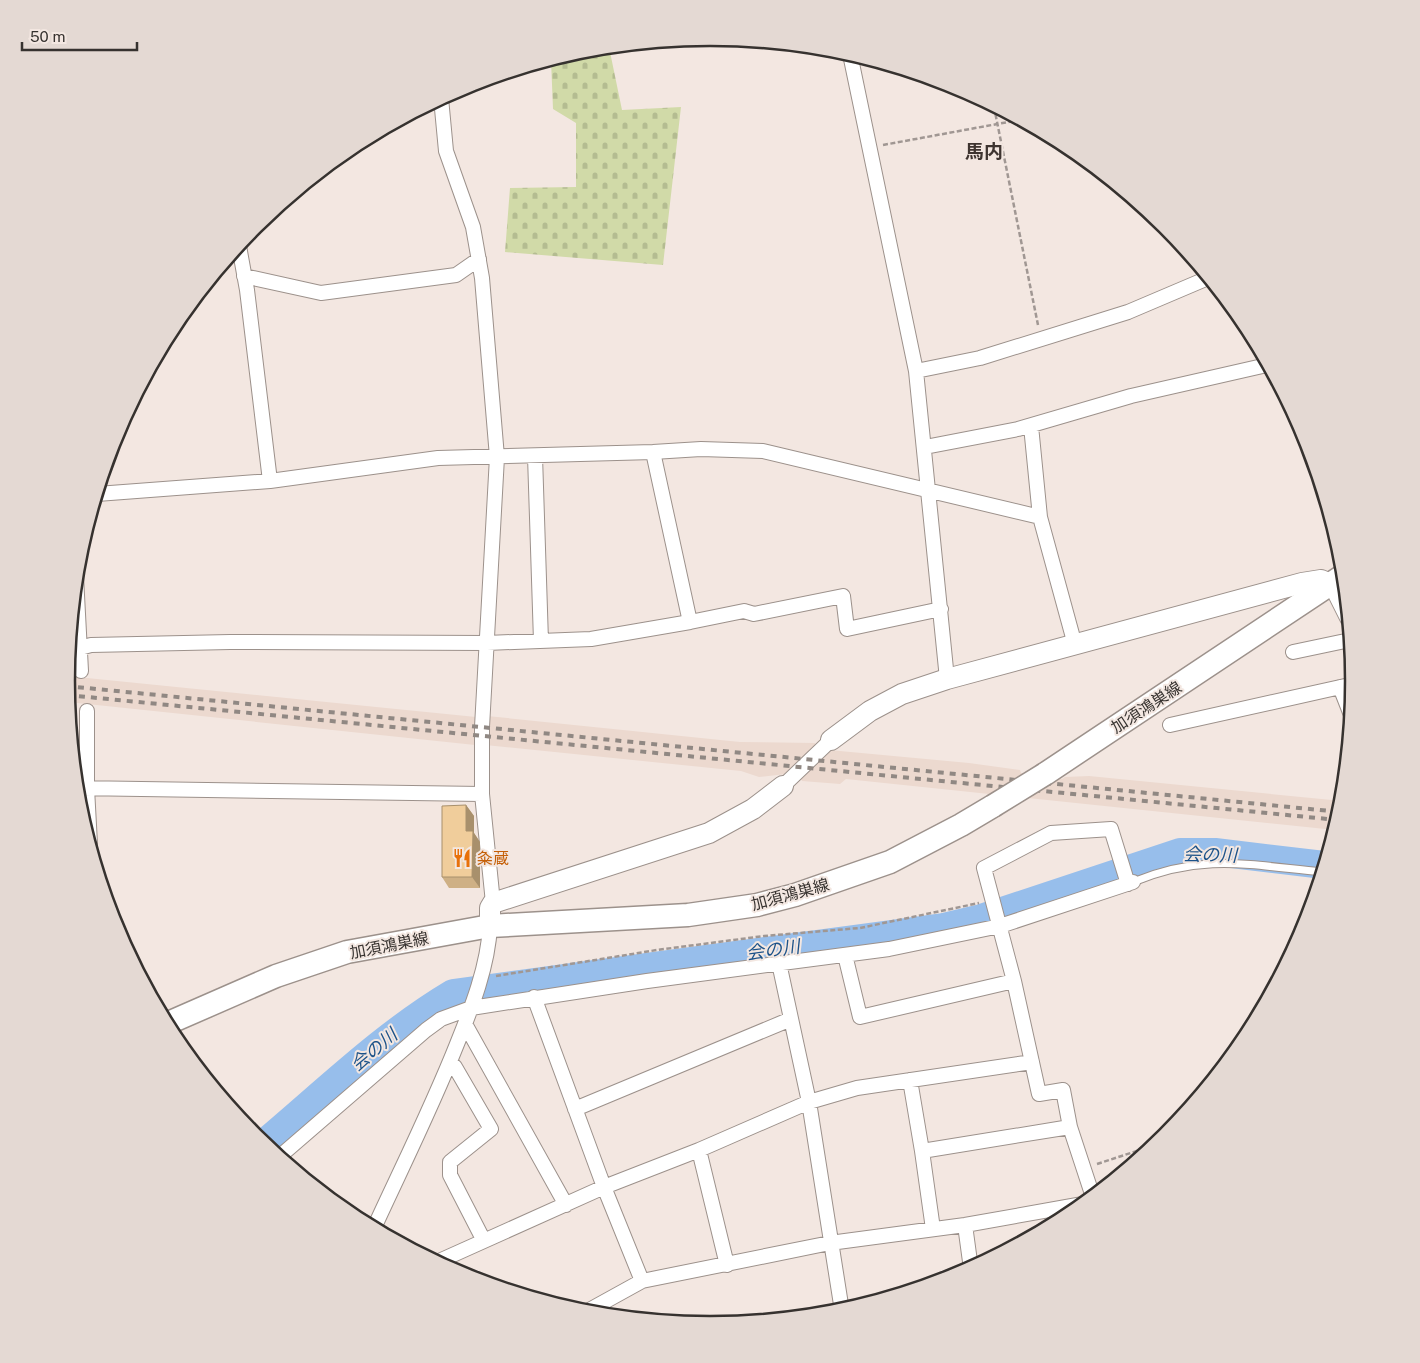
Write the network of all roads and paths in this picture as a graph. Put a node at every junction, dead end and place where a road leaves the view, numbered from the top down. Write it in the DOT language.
graph roads {
  1 [pos="852,62"];
  2 [pos="442,106"];
  3 [pos="995,114"];
  4 [pos="1010,122"];
  5 [pos="996,124"];
  6 [pos="870,148"];
  7 [pos="240,255"];
  8 [pos="479,259"];
  9 [pos="244,276"];
  10 [pos="1202,280"];
  11 [pos="1041,339"];
  12 [pos="1261,367"];
  13 [pos="916,371"];
  14 [pos="1030,426"];
  15 [pos="925,447"];
  16 [pos="653,452"];
  17 [pos="535,456"];
  18 [pos="497,457"];
  19 [pos="270,481"];
  20 [pos="928,490"];
  21 [pos="103,494"];
  22 [pos="1040,517"];
  23 [pos="1337,580"];
  24 [pos="940,609"];
  25 [pos="78,617"];
  26 [pos="690,622"];
  27 [pos="541,641"];
  28 [pos="1344,641"];
  29 [pos="487,643"];
  30 [pos="1075,645"];
  31 [pos="80,648"];
  32 [pos="1293,652"];
  33 [pos="81,671"];
  34 [pos="947,679"];
  35 [pos="1345,686"];
  36 [pos="87,711"];
  37 [pos="1170,725"];
  38 [pos="831,740"];
  39 [pos="83,779"];
  40 [pos="784,786"];
  41 [pos="84,788"];
  42 [pos="482,794"];
  43 [pos="1316,871"];
  44 [pos="1129,882"];
  45 [pos="993,901"];
  46 [pos="493,903"];
  47 [pos="999,923"];
  48 [pos="490,926"];
  49 [pos="845,955"];
  50 [pos="779,963"];
  51 [pos="479,979"];
  52 [pos="1014,981"];
  53 [pos="534,997"];
  54 [pos="472,1005"];
  55 [pos="791,1019"];
  56 [pos="174,1021"];
  57 [pos="465,1024"];
  58 [pos="450,1062"];
  59 [pos="1032,1062"];
  60 [pos="910,1080"];
  61 [pos="809,1102"];
  62 [pos="574,1109"];
  63 [pos="1070,1127"];
  64 [pos="699,1150"];
  65 [pos="1138,1150"];
  66 [pos="922,1151"];
  67 [pos="284,1153"];
  68 [pos="1083,1168"];
  69 [pos="604,1187"];
  70 [pos="1090,1190"];
  71 [pos="566,1205"];
  72 [pos="1067,1207"];
  73 [pos="377,1222"];
  74 [pos="965,1225"];
  75 [pos="932,1229"];
  76 [pos="484,1241"];
  77 [pos="830,1243"];
  78 [pos="445,1258"];
  79 [pos="970,1260"];
  80 [pos="727,1265"];
  81 [pos="642,1281"];
  82 [pos="841,1303"];
  83 [pos="597,1307"];
  1 -- 6 [label="street"];
  2 -- 8 [label="street"];
  3 -- 5 [label="path"];
  4 -- 5 [label="path"];
  5 -- 6 [label="path"];
  5 -- 11 [label="path"];
  6 -- 13 [label="street"];
  7 -- 9 [label="street"];
  8 -- 9 [label="street"];
  8 -- 18 [label="street"];
  9 -- 19 [label="street"];
  10 -- 11 [label="street"];
  11 -- 13 [label="street"];
  12 -- 14 [label="street"];
  13 -- 15 [label="street"];
  14 -- 15 [label="street"];
  14 -- 22 [label="street"];
  15 -- 20 [label="street"];
  16 -- 17 [label="street"];
  16 -- 20 [label="street"];
  16 -- 26 [label="street"];
  17 -- 18 [label="street"];
  17 -- 27 [label="street"];
  18 -- 19 [label="street"];
  18 -- 29 [label="street"];
  19 -- 21 [label="street"];
  20 -- 22 [label="street"];
  20 -- 24 [label="street"];
  22 -- 30 [label="street"];
  23 -- 30 [label="street"];
  23 -- 48 [label="main road, 加須鴻巣線, bridge"];
  24 -- 26 [label="street"];
  24 -- 34 [label="street"];
  25 -- 31 [label="street"];
  26 -- 27 [label="street"];
  27 -- 29 [label="street"];
  28 -- 32 [label="street"];
  29 -- 31 [label="street"];
  29 -- 42 [label="street"];
  30 -- 34 [label="street"];
  31 -- 33 [label="street"];
  34 -- 38 [label="street"];
  35 -- 37 [label="street"];
  36 -- 39 [label="street"];
  38 -- 40 [label="street"];
  40 -- 46 [label="street"];
  41 -- 42 [label="street"];
  42 -- 46 [label="street"];
  43 -- 44 [label="lane"];
  44 -- 45 [label="street"];
  44 -- 47 [label="street"];
  45 -- 47 [label="street"];
  45 -- 51 [label="path"];
  46 -- 48 [label="street"];
  47 -- 49 [label="street"];
  47 -- 52 [label="street"];
  48 -- 51 [label="street"];
  48 -- 56 [label="main road, 加須鴻巣線"];
  49 -- 50 [label="street"];
  49 -- 52 [label="street"];
  50 -- 53 [label="street"];
  50 -- 55 [label="street"];
  51 -- 54 [label="street"];
  52 -- 59 [label="street"];
  53 -- 54 [label="street"];
  53 -- 62 [label="street"];
  54 -- 57 [label="street"];
  54 -- 67 [label="street"];
  55 -- 61 [label="street"];
  55 -- 62 [label="street"];
  57 -- 58 [label="street"];
  57 -- 71 [label="street"];
  58 -- 73 [label="street"];
  58 -- 76 [label="street"];
  59 -- 60 [label="street"];
  59 -- 63 [label="street"];
  60 -- 61 [label="street"];
  60 -- 66 [label="street"];
  61 -- 64 [label="street"];
  61 -- 77 [label="street"];
  62 -- 69 [label="street"];
  63 -- 66 [label="street"];
  63 -- 68 [label="street"];
  64 -- 69 [label="street"];
  64 -- 80 [label="street"];
  65 -- 68 [label="path"];
  66 -- 75 [label="street"];
  68 -- 70 [label="street"];
  69 -- 71 [label="street"];
  69 -- 81 [label="street"];
  71 -- 76 [label="street"];
  72 -- 74 [label="street"];
  74 -- 75 [label="street"];
  74 -- 79 [label="street"];
  75 -- 77 [label="street"];
  76 -- 78 [label="street"];
  77 -- 80 [label="street"];
  77 -- 82 [label="street"];
  80 -- 81 [label="street"];
  81 -- 83 [label="street"];
}
